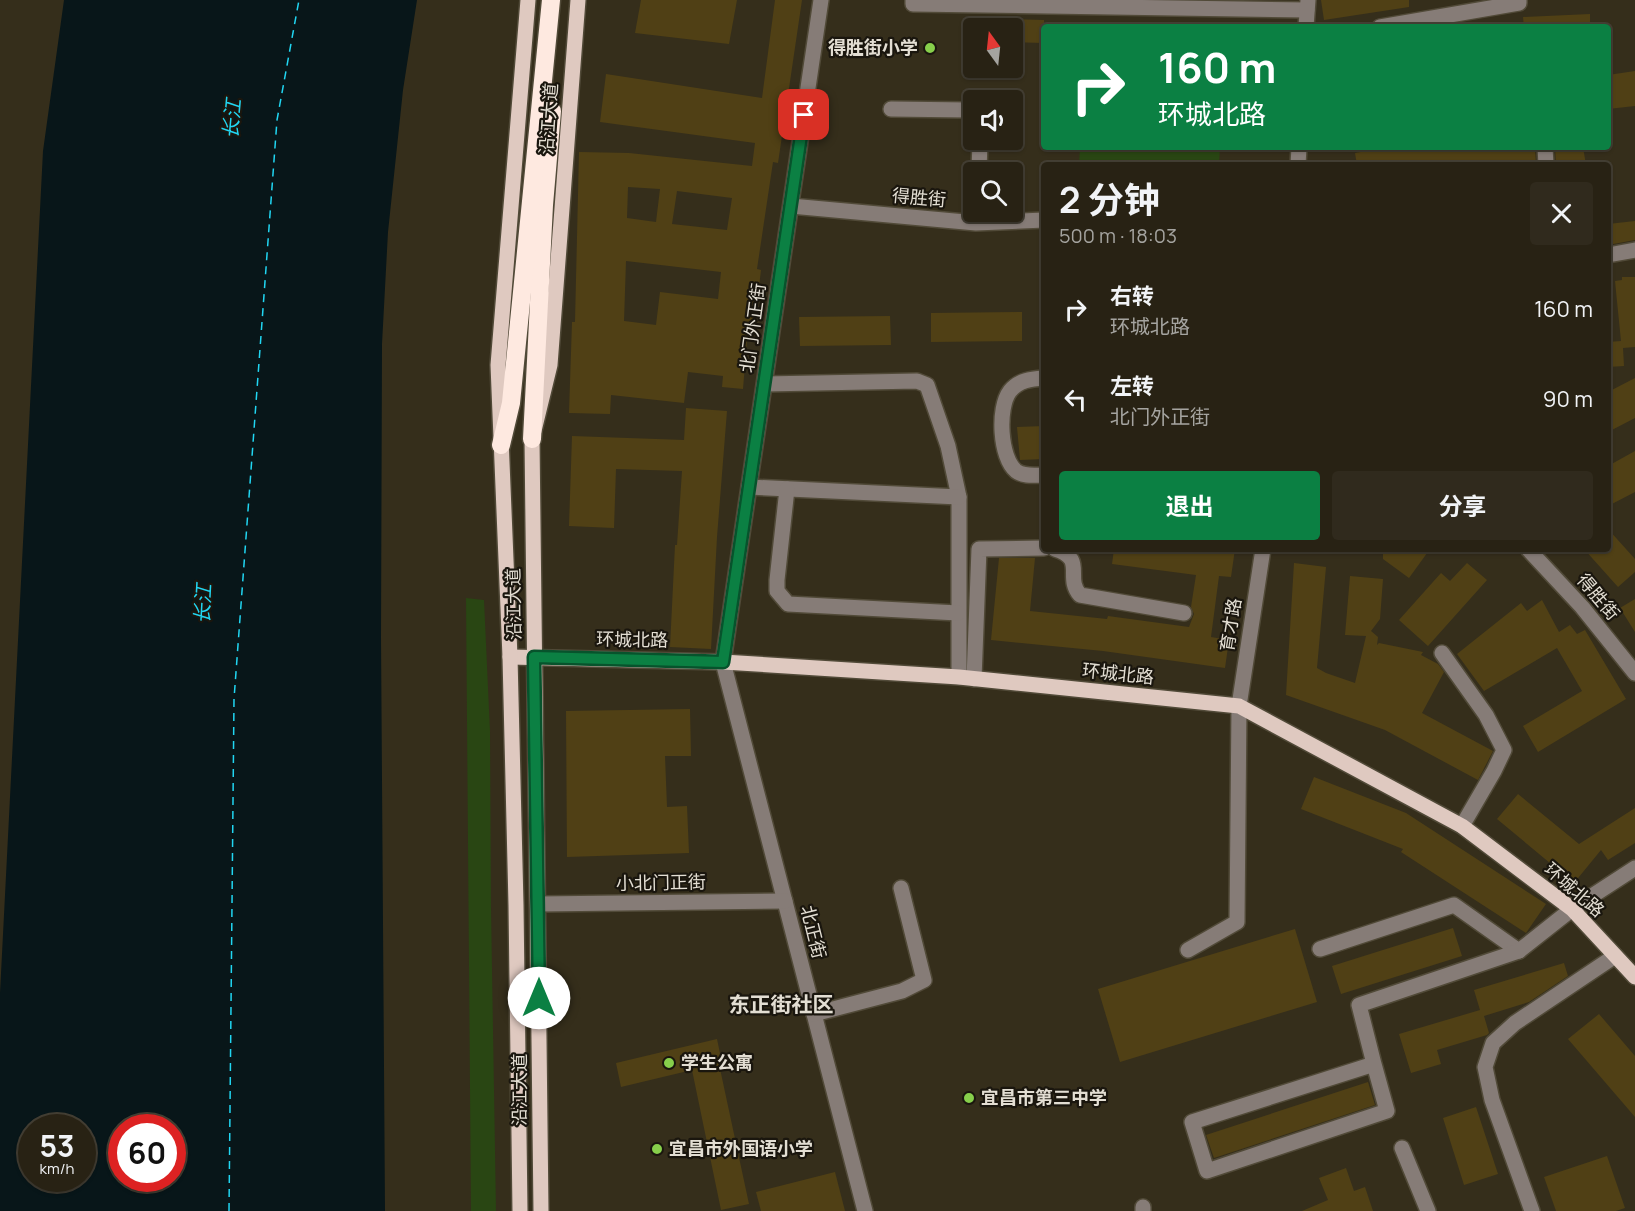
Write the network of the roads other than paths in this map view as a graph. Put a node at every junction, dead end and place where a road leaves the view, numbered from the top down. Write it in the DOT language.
graph roads {
  1 [pos="528,0"];
  2 [pos="551,0"];
  3 [pos="563,0"];
  4 [pos="578,0"];
  5 [pos="821,0"];
  6 [pos="913,0"];
  7 [pos="1519,0"];
  8 [pos="1307,5"];
  9 [pos="1306,24"];
  10 [pos="1397,24"];
  11 [pos="891,109"];
  12 [pos="963,110"];
  13 [pos="791,206"];
  14 [pos="963,216"];
  15 [pos="1023,219"];
  16 [pos="1041,220"];
  17 [pos="1635,250"];
  18 [pos="1611,254"];
  19 [pos="1041,378"];
  20 [pos="765,384"];
  21 [pos="532,439"];
  22 [pos="501,445"];
  23 [pos="1041,475"];
  24 [pos="749,487"];
  25 [pos="787,489"];
  26 [pos="959,497"];
  27 [pos="1041,548"];
  28 [pos="1065,552"];
  29 [pos="1263,552"];
  30 [pos="1531,552"];
  31 [pos="958,613"];
  32 [pos="1184,613"];
  33 [pos="1442,653"];
  34 [pos="510,657"];
  35 [pos="534,657"];
  36 [pos="723,662"];
  37 [pos="1635,673"];
  38 [pos="967,678"];
  39 [pos="1239,706"];
  40 [pos="1462,826"];
  41 [pos="1635,868"];
  42 [pos="901,888"];
  43 [pos="784,901"];
  44 [pos="539,904"];
  45 [pos="1572,909"];
  46 [pos="1320,949"];
  47 [pos="1188,950"];
  48 [pos="1519,951"];
  49 [pos="1615,956"];
  50 [pos="1635,977"];
  51 [pos="814,1014"];
  52 [pos="1374,1064"];
  53 [pos="1402,1148"];
  54 [pos="520,1211"];
  55 [pos="541,1211"];
  56 [pos="865,1211"];
  57 [pos="1428,1211"];
  58 [pos="1532,1211"];
  1 -- 22 [label="main road, 沿江大道"];
  2 -- 22 [label="highway"];
  3 -- 21 [label="highway"];
  4 -- 21 [label="main road, 沿江大道"];
  5 -- 13 [label="street, 北门外正街"];
  6 -- 8 [label="street"];
  7 -- 10 [label="street"];
  8 -- 9 [label="street"];
  11 -- 12 [label="street"];
  13 -- 14 [label="street, 得胜街"];
  13 -- 20 [label="street, 北门外正街"];
  15 -- 16 [label="street, 得胜街"];
  17 -- 18 [label="street"];
  19 -- 23 [label="street"];
  20 -- 24 [label="street, 北门外正街"];
  20 -- 26 [label="street"];
  21 -- 35 [label="main road, 沿江大道"];
  22 -- 34 [label="main road, 沿江大道"];
  24 -- 25 [label="street"];
  24 -- 36 [label="street, 北门外正街"];
  25 -- 26 [label="street"];
  25 -- 31 [label="street"];
  26 -- 31 [label="street"];
  27 -- 38 [label="street"];
  28 -- 32 [label="street"];
  29 -- 39 [label="street, 育才路"];
  30 -- 37 [label="street, 得胜街"];
  31 -- 38 [label="street"];
  33 -- 40 [label="street"];
  34 -- 35 [label="main road, 环城北路"];
  34 -- 54 [label="main road, 沿江大道"];
  35 -- 36 [label="main road, 环城北路"];
  35 -- 44 [label="main road, 沿江大道"];
  36 -- 38 [label="main road, 环城北路"];
  36 -- 43 [label="street, 北正街"];
  38 -- 39 [label="main road, 环城北路"];
  39 -- 40 [label="main road, 环城北路"];
  39 -- 47 [label="street, 育才路"];
  40 -- 45 [label="main road, 环城北路"];
  41 -- 45 [label="street"];
  42 -- 51 [label="street"];
  43 -- 44 [label="street, 小北门正街"];
  43 -- 51 [label="street, 北正街"];
  44 -- 55 [label="main road, 沿江大道"];
  45 -- 48 [label="street"];
  45 -- 49 [label="main road, 环城北路"];
  46 -- 48 [label="street"];
  48 -- 52 [label="street"];
  49 -- 50 [label="main road, 环城北路"];
  49 -- 58 [label="street"];
  51 -- 56 [label="street, 北正街"];
  52 -- 52 [label="street"];
  53 -- 57 [label="street"];
}
